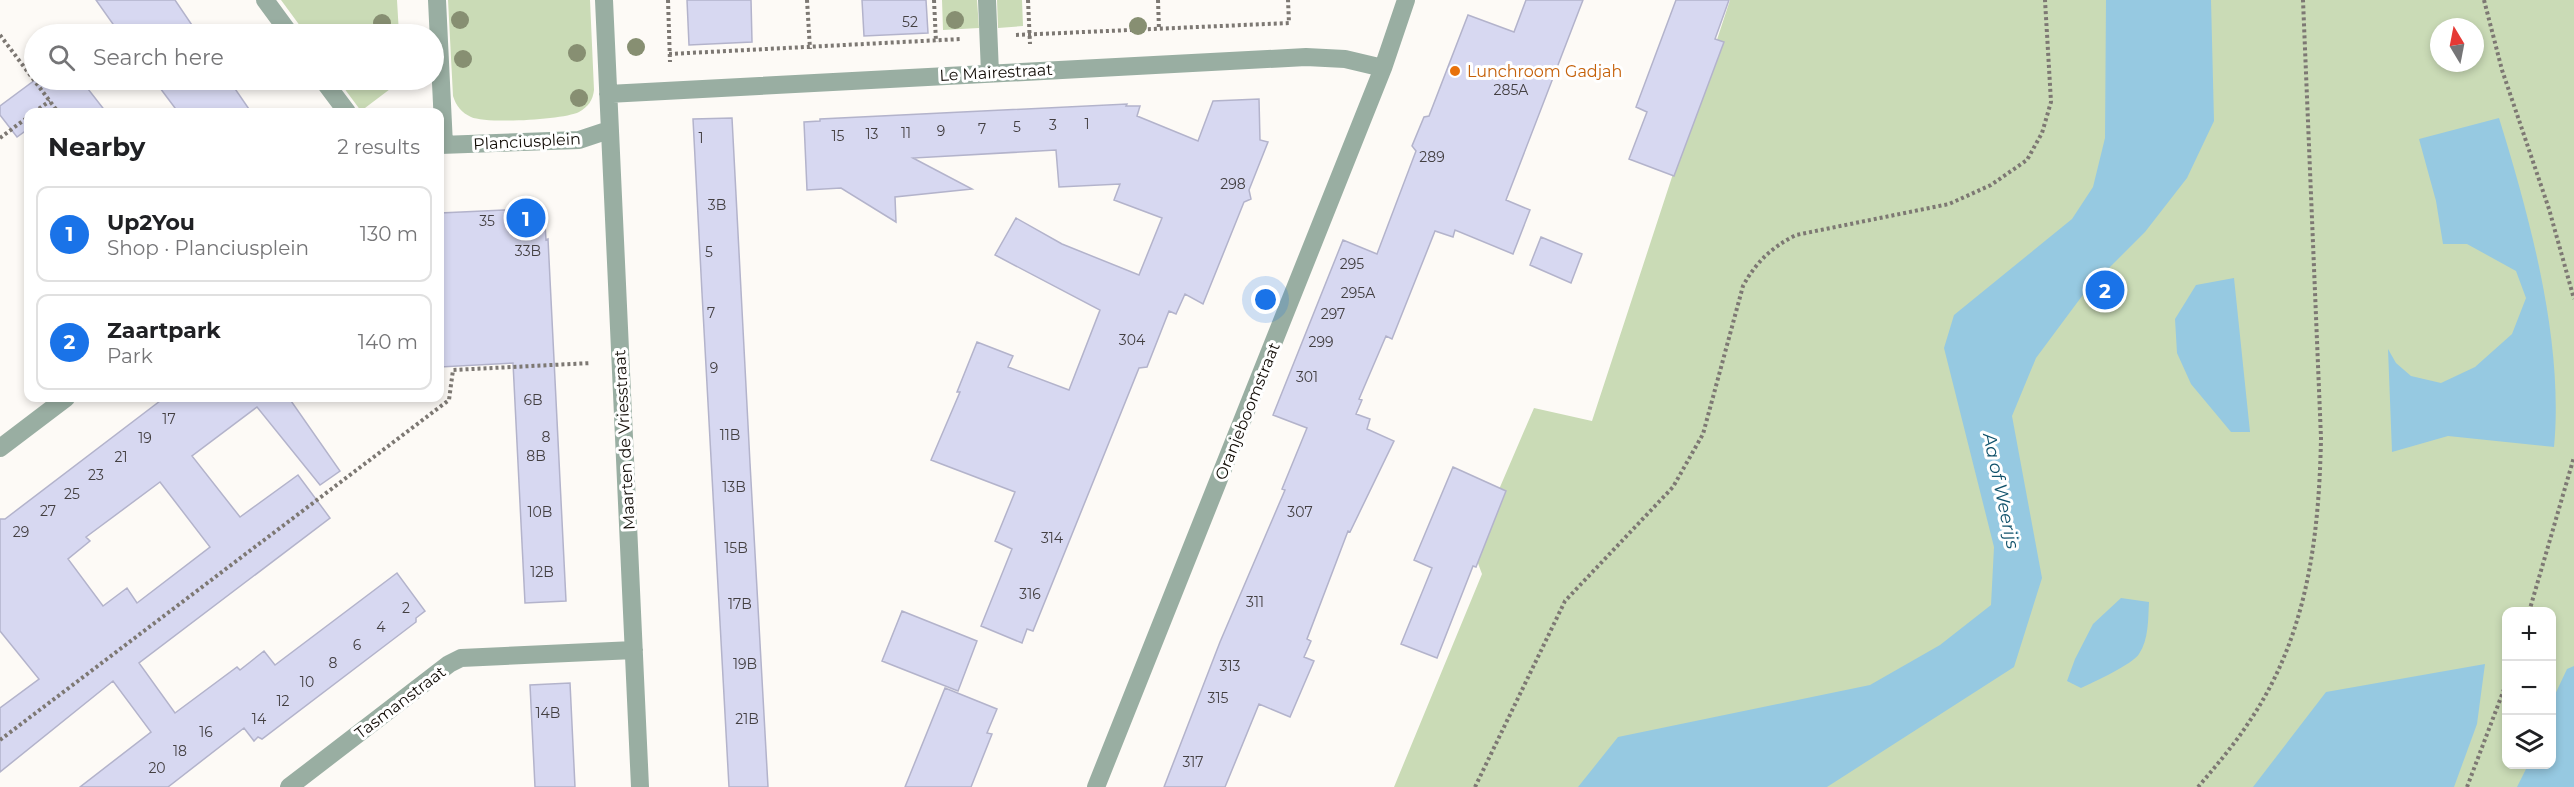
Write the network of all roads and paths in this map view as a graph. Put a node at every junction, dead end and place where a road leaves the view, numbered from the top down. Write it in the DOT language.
graph roads {
  1 [pos="265,0"];
  2 [pos="437,0"];
  3 [pos="604,0"];
  4 [pos="668,0"];
  5 [pos="807,0"];
  6 [pos="934,0"];
  7 [pos="987,0"];
  8 [pos="1028,0"];
  9 [pos="1158,0"];
  10 [pos="1288,0"];
  11 [pos="1406,0"];
  12 [pos="2045,0"];
  13 [pos="2302,0"];
  14 [pos="2484,0"];
  15 [pos="1159,20"];
  16 [pos="1290,23"];
  17 [pos="283,24"];
  18 [pos="438,24"];
  19 [pos="0,35"];
  20 [pos="810,48"];
  21 [pos="24,67"];
  22 [pos="1383,68"];
  23 [pos="1032,70"];
  24 [pos="990,73"];
  25 [pos="938,76"];
  26 [pos="42,90"];
  27 [pos="330,90"];
  28 [pos="440,90"];
  29 [pos="671,91"];
  30 [pos="608,94"];
  31 [pos="50,101"];
  32 [pos="40,108"];
  33 [pos="55,108"];
  34 [pos="344,108"];
  35 [pos="441,108"];
  36 [pos="24,120"];
  37 [pos="609,130"];
  38 [pos="0,138"];
  39 [pos="444,145"];
  40 [pos="2574,299"];
  41 [pos="620,361"];
  42 [pos="61,402"];
  43 [pos="0,448"];
  44 [pos="2574,457"];
  45 [pos="2530,607"];
  46 [pos="634,650"];
  47 [pos="2502,695"];
  48 [pos="0,740"];
  49 [pos="289,787"];
  50 [pos="640,787"];
  51 [pos="1096,787"];
  52 [pos="1475,787"];
  53 [pos="2198,787"];
  54 [pos="2467,787"];
  1 -- 17 [label="street"];
  2 -- 18 [label="street, Planciusplein"];
  3 -- 30 [label="street"];
  4 -- 29 [label="path"];
  5 -- 20 [label="path"];
  6 -- 25 [label="path"];
  7 -- 24 [label="street"];
  8 -- 23 [label="path"];
  9 -- 15 [label="path"];
  10 -- 16 [label="path"];
  11 -- 22 [label="street, Oranjeboomstraat"];
  12 -- 52 [label="path"];
  13 -- 53 [label="path"];
  14 -- 40 [label="path"];
  19 -- 21 [label="path"];
  22 -- 23 [label="street, Le Mairestraat"];
  22 -- 51 [label="street, Oranjeboomstraat"];
  23 -- 24 [label="street, Le Mairestraat"];
  24 -- 25 [label="street, Le Mairestraat"];
  25 -- 29 [label="street, Le Mairestraat"];
  26 -- 31 [label="path"];
  27 -- 34 [label="street"];
  28 -- 35 [label="street, Planciusplein"];
  29 -- 30 [label="street, Le Mairestraat"];
  30 -- 37 [label="street, Maarten de Vriesstraat"];
  31 -- 32 [label="path"];
  31 -- 33 [label="path"];
  36 -- 38 [label="path"];
  37 -- 39 [label="street, Planciusplein"];
  37 -- 41 [label="street, Maarten de Vriesstraat"];
  41 -- 46 [label="street, Maarten de Vriesstraat"];
  41 -- 48 [label="path"];
  42 -- 43 [label="street"];
  44 -- 45 [label="path"];
  46 -- 49 [label="street, Tasmanstraat"];
  46 -- 50 [label="street, Maarten de Vriesstraat"];
  47 -- 54 [label="path"];
}
